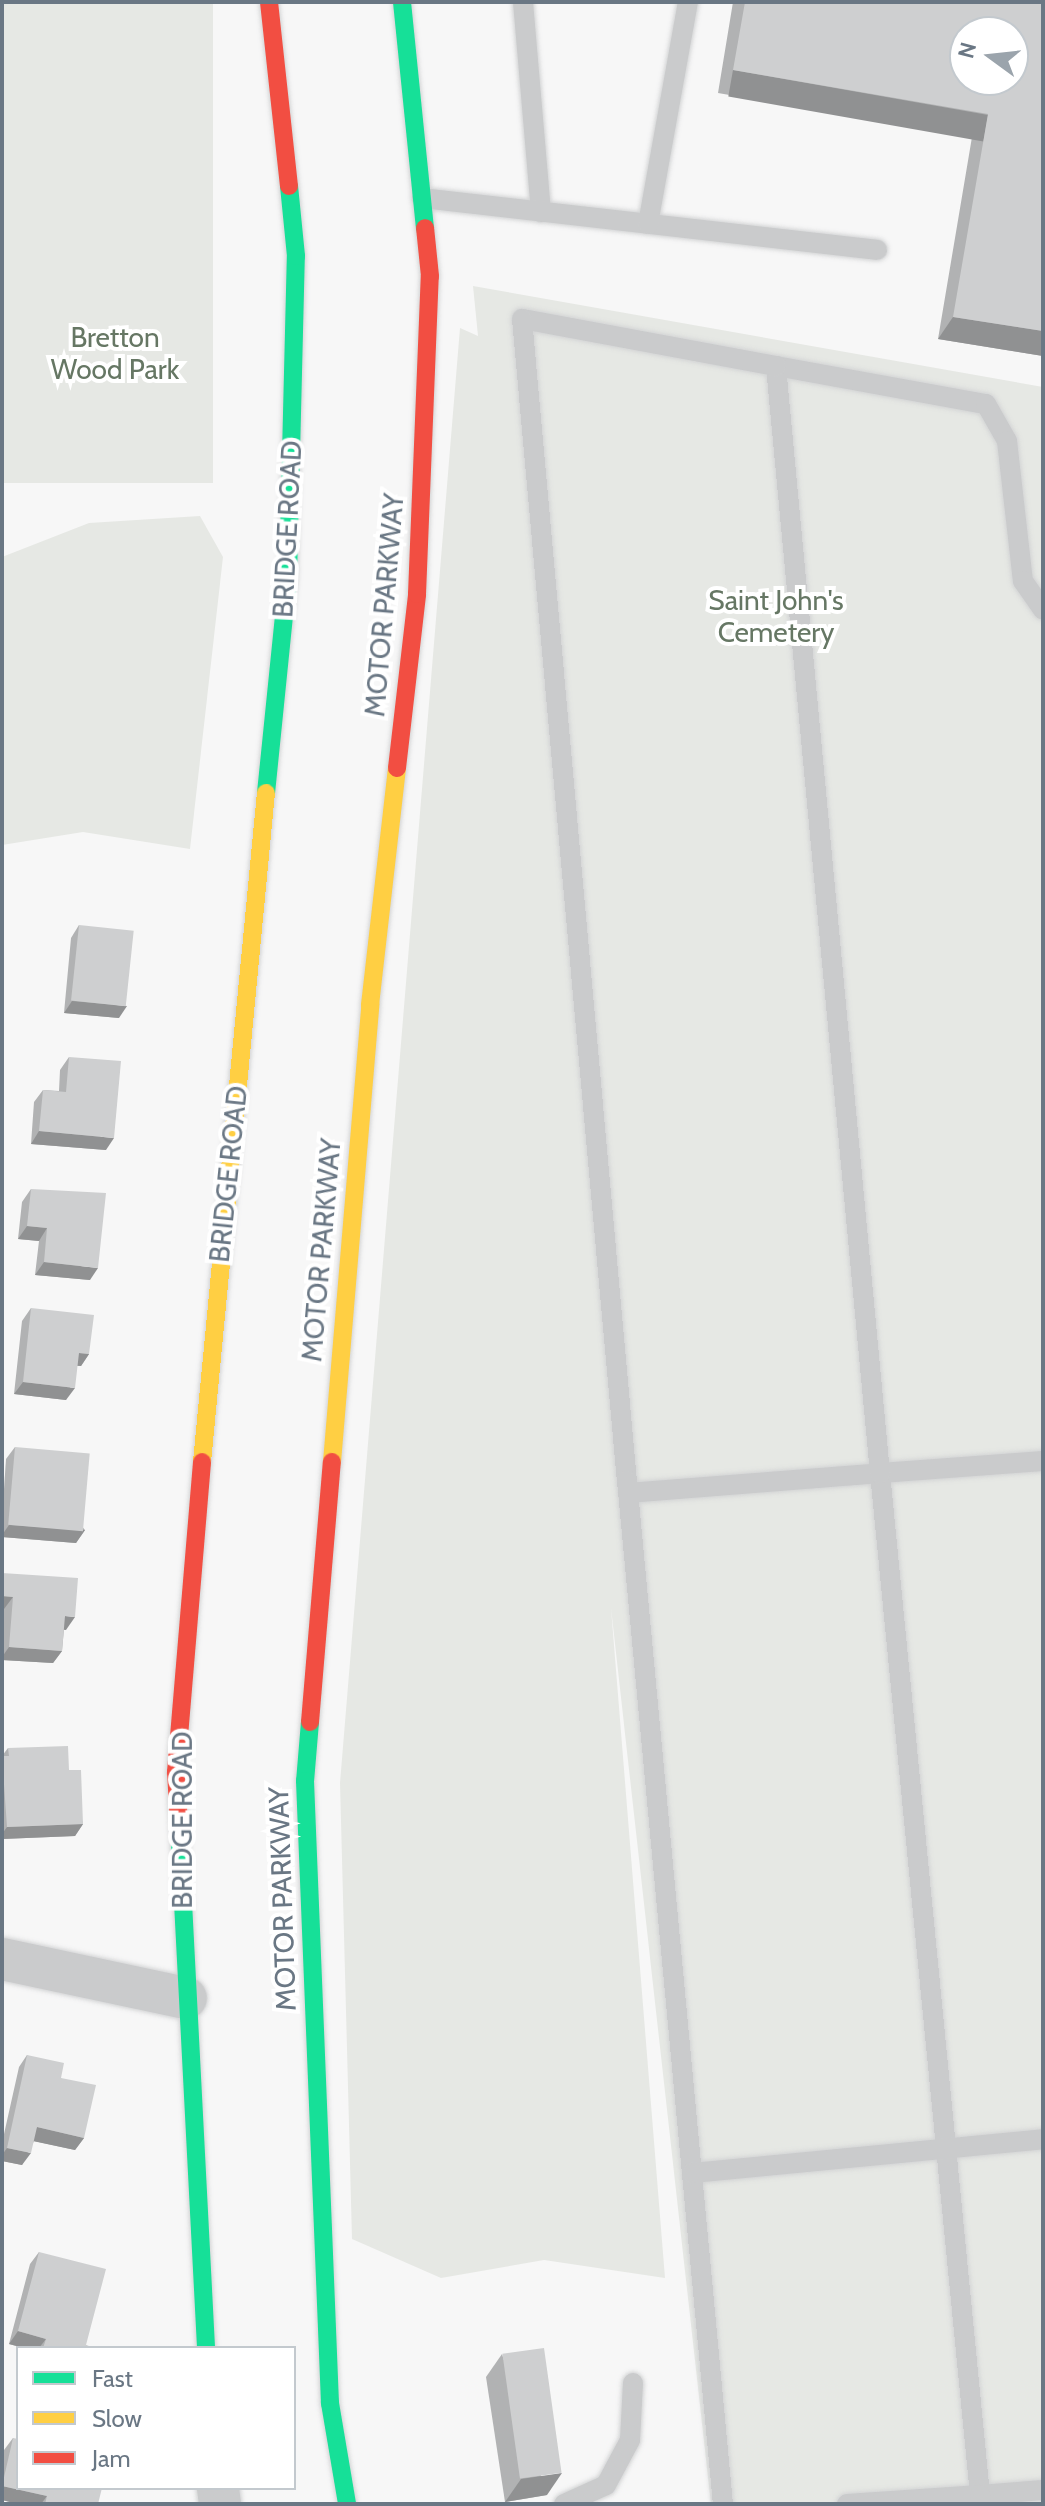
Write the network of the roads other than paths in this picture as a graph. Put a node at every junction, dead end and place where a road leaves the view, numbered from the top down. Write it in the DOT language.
graph roads {
  1 [pos="269,2"];
  2 [pos="402,2"];
  3 [pos="523,2"];
  4 [pos="688,2"];
  5 [pos="422,198"];
  6 [pos="541,212"];
  7 [pos="648,224"];
  8 [pos="877,250"];
  9 [pos="776,366"];
  10 [pos="1043,610"];
  11 [pos="1043,1461"];
  12 [pos="880,1473"];
  13 [pos="628,1493"];
  14 [pos="2,1959"];
  15 [pos="186,1998"];
  16 [pos="1043,2139"];
  17 [pos="945,2148"];
  18 [pos="692,2173"];
  19 [pos="206,2346"];
  20 [pos="633,2383"];
  21 [pos="1043,2490"];
  22 [pos="980,2499"];
  23 [pos="347,2504"];
  24 [pos="564,2504"];
  25 [pos="723,2504"];
  26 [pos="847,2504"];
  1 -- 15 [label="main road, BRIDGE ROAD"];
  2 -- 5 [label="main road, MOTOR PARKWAY"];
  3 -- 6 [label="lane"];
  4 -- 7 [label="lane"];
  5 -- 6 [label="lane"];
  5 -- 23 [label="main road, MOTOR PARKWAY"];
  6 -- 7 [label="lane"];
  7 -- 8 [label="lane"];
  9 -- 10 [label="lane"];
  9 -- 12 [label="lane"];
  9 -- 13 [label="lane"];
  11 -- 12 [label="lane"];
  12 -- 13 [label="lane"];
  12 -- 17 [label="lane"];
  13 -- 18 [label="lane"];
  14 -- 15 [label="street"];
  15 -- 19 [label="main road, BRIDGE ROAD"];
  16 -- 17 [label="lane"];
  17 -- 18 [label="lane"];
  17 -- 22 [label="lane"];
  18 -- 25 [label="lane"];
  20 -- 24 [label="lane"];
  21 -- 22 [label="lane"];
  22 -- 26 [label="lane"];
}
